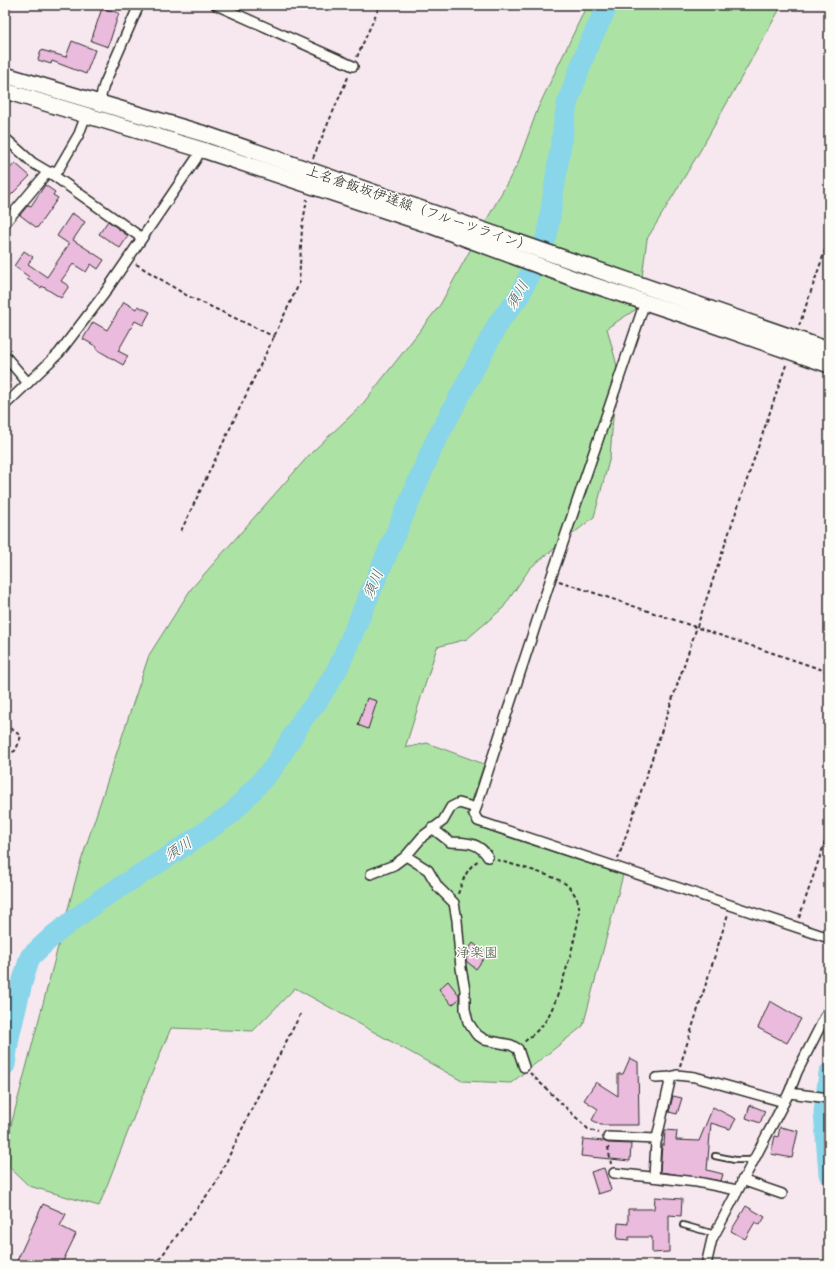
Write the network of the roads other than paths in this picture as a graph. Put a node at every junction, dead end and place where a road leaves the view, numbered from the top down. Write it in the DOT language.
graph roads {
  1 [pos="139,5"];
  2 [pos="216,5"];
  3 [pos="353,66"];
  4 [pos="5,75"];
  5 [pos="5,91"];
  6 [pos="99,103"];
  7 [pos="86,115"];
  8 [pos="208,135"];
  9 [pos="5,138"];
  10 [pos="201,150"];
  11 [pos="50,172"];
  12 [pos="435,221"];
  13 [pos="5,223"];
  14 [pos="142,238"];
  15 [pos="645,302"];
  16 [pos="793,345"];
  17 [pos="829,350"];
  18 [pos="5,356"];
  19 [pos="829,366"];
  20 [pos="28,383"];
  21 [pos="5,405"];
  22 [pos="476,808"];
  23 [pos="432,828"];
  24 [pos="406,856"];
  25 [pos="488,857"];
  26 [pos="371,874"];
  27 [pos="829,938"];
  28 [pos="829,1009"];
  29 [pos="524,1067"];
  30 [pos="674,1076"];
  31 [pos="656,1078"];
  32 [pos="788,1093"];
  33 [pos="829,1098"];
  34 [pos="784,1102"];
  35 [pos="608,1137"];
  36 [pos="657,1139"];
  37 [pos="715,1156"];
  38 [pos="753,1160"];
  39 [pos="614,1173"];
  40 [pos="654,1177"];
  41 [pos="742,1180"];
  42 [pos="737,1190"];
  43 [pos="782,1194"];
  44 [pos="683,1225"];
  45 [pos="715,1234"];
  46 [pos="706,1265"];
  1 -- 6 [label="street"];
  2 -- 3 [label="street"];
  4 -- 6 [label="main road, 上名倉飯坂伊達線（フルーツライン）"];
  5 -- 7 [label="main road, 上名倉飯坂伊達線（フルーツライン）"];
  6 -- 8 [label="main road, 上名倉飯坂伊達線（フルーツライン）"];
  7 -- 10 [label="main road, 上名倉飯坂伊達線（フルーツライン）"];
  7 -- 11 [label="street"];
  8 -- 10 [label="street"];
  8 -- 12 [label="main road, 上名倉飯坂伊達線（フルーツライン）"];
  9 -- 11 [label="street"];
  10 -- 12 [label="main road, 上名倉飯坂伊達線（フルーツライン）"];
  10 -- 14 [label="street"];
  11 -- 13 [label="street"];
  11 -- 14 [label="street"];
  12 -- 15 [label="main road, 上名倉飯坂伊達線（フルーツライン）"];
  12 -- 16 [label="main road, 上名倉飯坂伊達線（フルーツライン）"];
  14 -- 20 [label="street"];
  15 -- 16 [label="main road, 上名倉飯坂伊達線（フルーツライン）"];
  15 -- 22 [label="street"];
  16 -- 17 [label="main road, 上名倉飯坂伊達線（フルーツライン）"];
  16 -- 19 [label="main road, 上名倉飯坂伊達線（フルーツライン）"];
  18 -- 20 [label="street"];
  20 -- 21 [label="street"];
  22 -- 23 [label="street"];
  22 -- 27 [label="street"];
  23 -- 24 [label="street"];
  23 -- 25 [label="street"];
  24 -- 26 [label="street"];
  24 -- 29 [label="street"];
  28 -- 32 [label="street"];
  30 -- 31 [label="street"];
  30 -- 34 [label="street"];
  30 -- 36 [label="street"];
  32 -- 33 [label="street"];
  32 -- 34 [label="street"];
  34 -- 38 [label="street"];
  35 -- 36 [label="street"];
  36 -- 40 [label="street"];
  37 -- 38 [label="lane"];
  38 -- 41 [label="street"];
  39 -- 40 [label="street"];
  40 -- 42 [label="street"];
  41 -- 42 [label="street"];
  41 -- 43 [label="street"];
  42 -- 45 [label="street"];
  44 -- 45 [label="lane"];
  45 -- 46 [label="street"];
}
